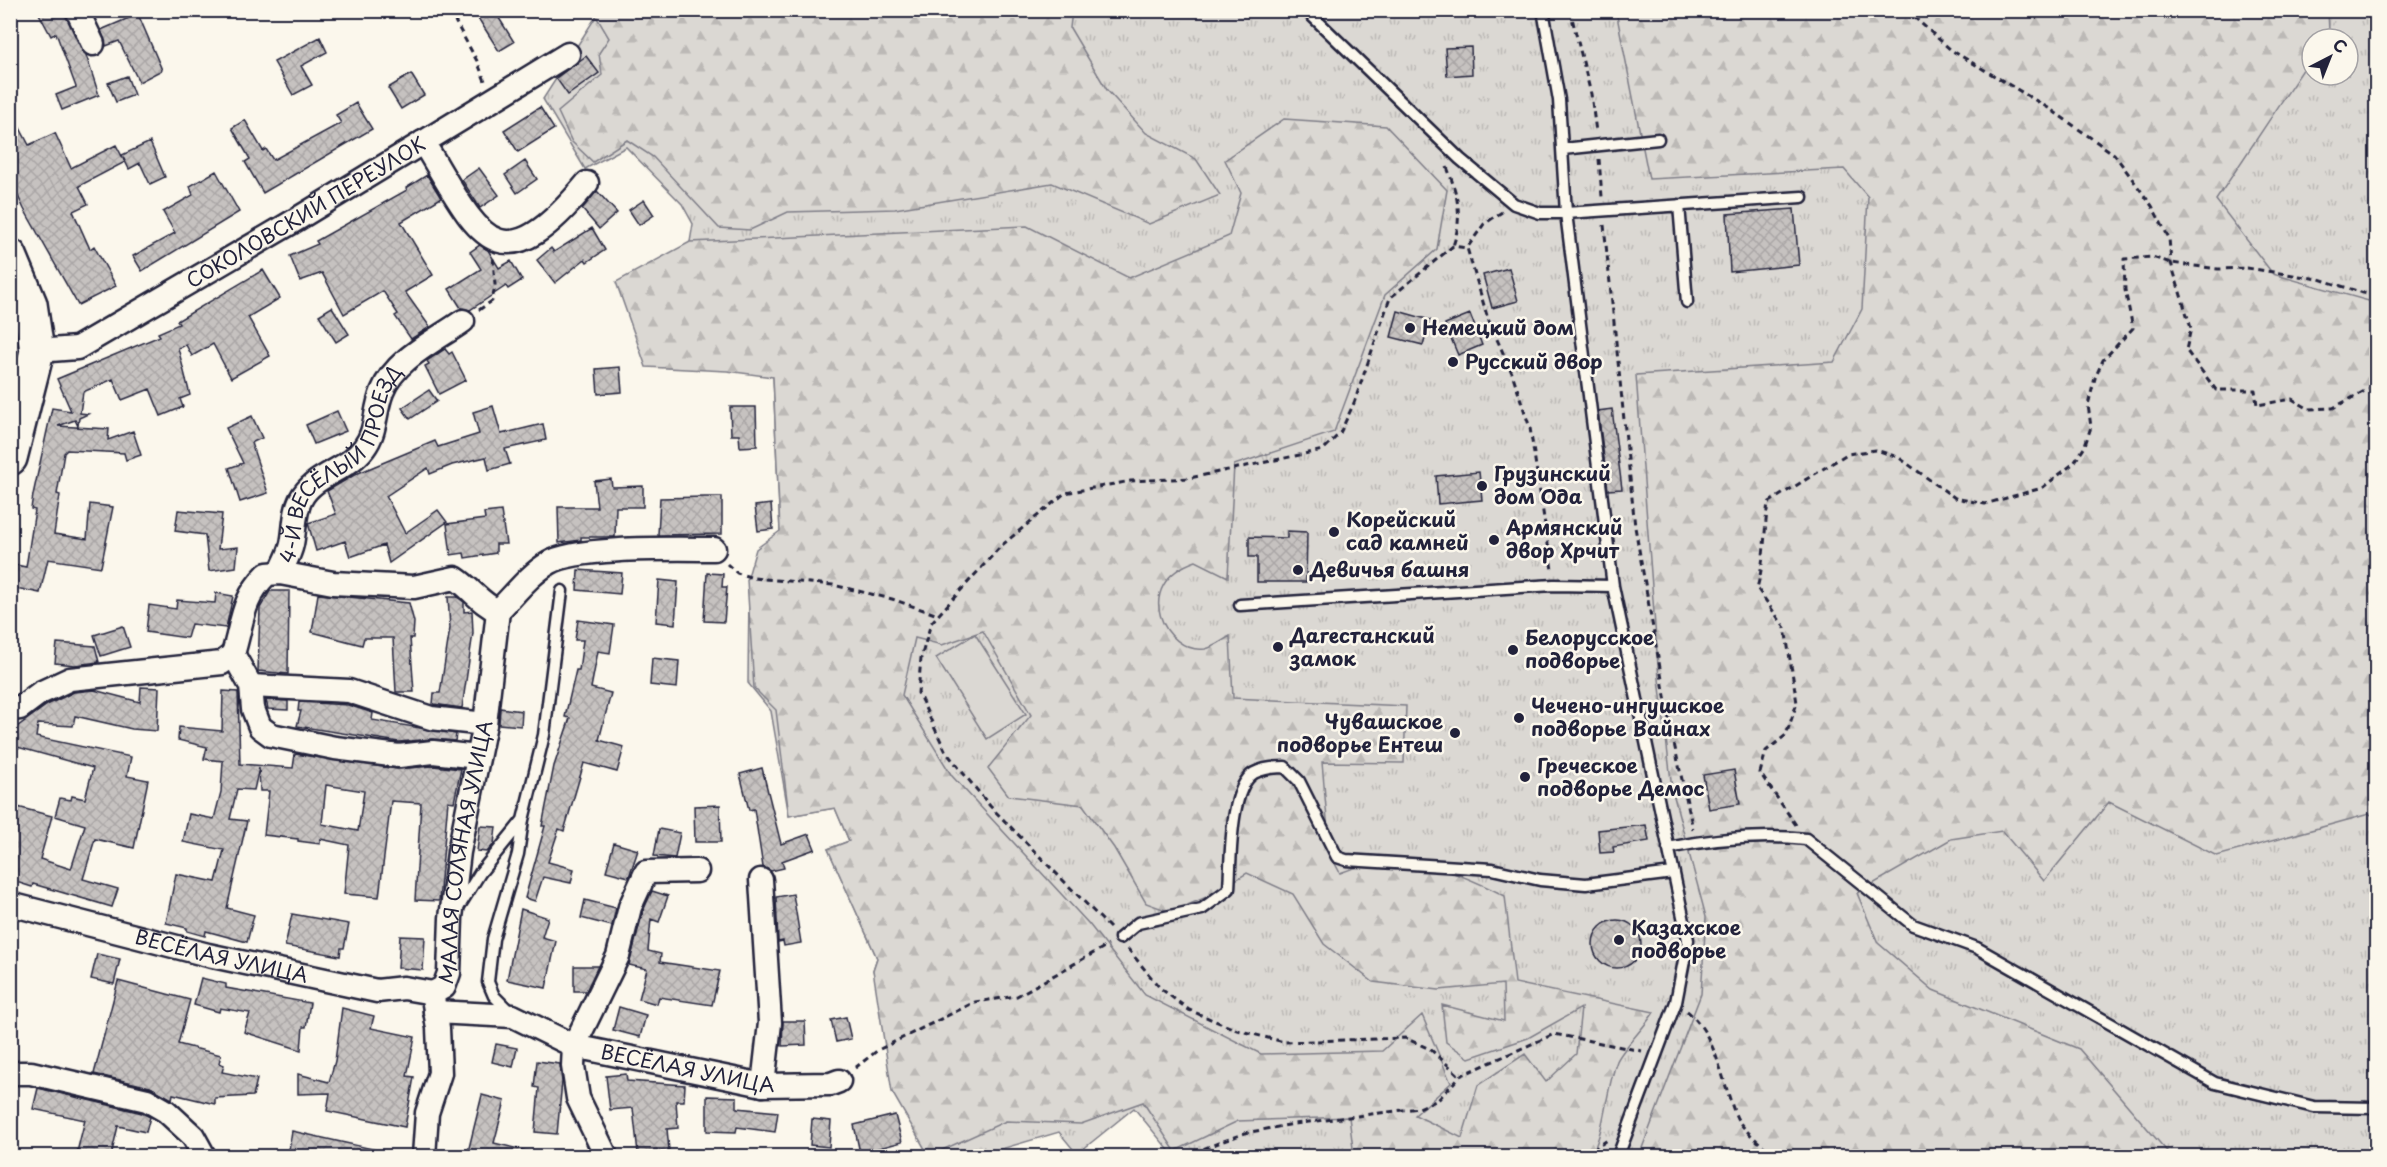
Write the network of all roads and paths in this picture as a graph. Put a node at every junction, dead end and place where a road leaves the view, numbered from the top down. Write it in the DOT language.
graph roads {
  1 [pos="77,10"];
  2 [pos="449,10"];
  3 [pos="1306,10"];
  4 [pos="1543,10"];
  5 [pos="1570,10"];
  6 [pos="1906,10"];
  7 [pos="93,44"];
  8 [pos="568,54"];
  9 [pos="491,100"];
  10 [pos="1658,139"];
  11 [pos="423,142"];
  12 [pos="1598,145"];
  13 [pos="1563,149"];
  14 [pos="1446,165"];
  15 [pos="587,183"];
  16 [pos="1802,197"];
  17 [pos="1514,204"];
  18 [pos="1679,205"];
  19 [pos="1603,211"];
  20 [pos="1566,213"];
  21 [pos="481,231"];
  22 [pos="1452,246"];
  23 [pos="1467,248"];
  24 [pos="10,256"];
  25 [pos="2171,263"];
  26 [pos="1687,302"];
  27 [pos="2376,306"];
  28 [pos="463,321"];
  29 [pos="37,351"];
  30 [pos="2376,385"];
  31 [pos="10,458"];
  32 [pos="714,549"];
  33 [pos="280,573"];
  34 [pos="1554,585"];
  35 [pos="1613,586"];
  36 [pos="562,591"];
  37 [pos="1240,605"];
  38 [pos="498,610"];
  39 [pos="938,615"];
  40 [pos="233,654"];
  41 [pos="251,686"];
  42 [pos="10,709"];
  43 [pos="485,723"];
  44 [pos="478,757"];
  45 [pos="523,820"];
  46 [pos="1806,839"];
  47 [pos="1696,843"];
  48 [pos="1668,848"];
  49 [pos="697,871"];
  50 [pos="1673,873"];
  51 [pos="761,880"];
  52 [pos="10,904"];
  53 [pos="451,918"];
  54 [pos="1120,938"];
  55 [pos="1676,1002"];
  56 [pos="434,1003"];
  57 [pos="513,1016"];
  58 [pos="574,1046"];
  59 [pos="1657,1054"];
  60 [pos="10,1073"];
  61 [pos="1460,1076"];
  62 [pos="839,1081"];
  63 [pos="763,1085"];
  64 [pos="2376,1108"];
  65 [pos="1205,1148"];
  66 [pos="204,1156"];
  67 [pos="424,1156"];
  68 [pos="606,1156"];
  69 [pos="1184,1156"];
  70 [pos="1219,1156"];
  71 [pos="1618,1156"];
  72 [pos="1774,1156"];
  1 -- 7 [label="street"];
  2 -- 9 [label="path"];
  3 -- 17 [label="lane"];
  4 -- 13 [label="lane"];
  5 -- 12 [label="path"];
  6 -- 25 [label="path"];
  8 -- 9 [label="street, СОКОЛОВСКИЙ ПЕРЕУЛОК"];
  9 -- 11 [label="street, СОКОЛОВСКИЙ ПЕРЕУЛОК"];
  10 -- 12 [label="lane"];
  11 -- 21 [label="street"];
  11 -- 29 [label="street, СОКОЛОВСКИЙ ПЕРЕУЛОК"];
  12 -- 13 [label="lane"];
  12 -- 19 [label="path"];
  13 -- 20 [label="lane"];
  14 -- 22 [label="path"];
  15 -- 21 [label="street"];
  16 -- 18 [label="lane"];
  17 -- 20 [label="lane"];
  17 -- 23 [label="path"];
  18 -- 19 [label="lane"];
  18 -- 26 [label="lane"];
  19 -- 20 [label="lane"];
  19 -- 47 [label="path"];
  20 -- 35 [label="lane"];
  21 -- 28 [label="path"];
  22 -- 23 [label="path"];
  22 -- 39 [label="path"];
  23 -- 34 [label="path"];
  24 -- 29 [label="main road"];
  25 -- 27 [label="path"];
  25 -- 30 [label="path"];
  25 -- 46 [label="path"];
  28 -- 33 [label="street, 4-Й ВЕСЁЛЫЙ ПРОЕЗД"];
  29 -- 31 [label="main road"];
  32 -- 38 [label="street"];
  32 -- 39 [label="path"];
  33 -- 38 [label="street"];
  33 -- 40 [label="street, 4-Й ВЕСЁЛЫЙ ПРОЕЗД"];
  34 -- 35 [label="lane"];
  34 -- 37 [label="lane"];
  35 -- 48 [label="lane"];
  36 -- 45 [label="lane"];
  38 -- 43 [label="street, МАЛАЯ СОЛЯНАЯ УЛИЦА"];
  39 -- 54 [label="path"];
  40 -- 41 [label="street"];
  40 -- 42 [label="street"];
  41 -- 43 [label="street"];
  41 -- 44 [label="street"];
  43 -- 44 [label="street, МАЛАЯ СОЛЯНАЯ УЛИЦА"];
  44 -- 53 [label="street, МАЛАЯ СОЛЯНАЯ УЛИЦА"];
  45 -- 53 [label="lane"];
  45 -- 57 [label="lane"];
  46 -- 47 [label="lane"];
  46 -- 64 [label="lane"];
  47 -- 48 [label="lane"];
  48 -- 50 [label="lane"];
  49 -- 58 [label="street"];
  50 -- 54 [label="lane"];
  50 -- 55 [label="lane"];
  51 -- 63 [label="street"];
  52 -- 56 [label="street, ВЕСЁЛАЯ УЛИЦА"];
  53 -- 56 [label="street, МАЛАЯ СОЛЯНАЯ УЛИЦА"];
  54 -- 61 [label="path"];
  54 -- 62 [label="path"];
  55 -- 59 [label="lane"];
  55 -- 72 [label="path"];
  56 -- 57 [label="street, ВЕСЁЛАЯ УЛИЦА"];
  56 -- 67 [label="street"];
  57 -- 58 [label="street, ВЕСЁЛАЯ УЛИЦА"];
  58 -- 63 [label="street, ВЕСЁЛАЯ УЛИЦА"];
  58 -- 68 [label="street"];
  59 -- 61 [label="path"];
  59 -- 71 [label="lane"];
  60 -- 66 [label="street"];
  61 -- 65 [label="path"];
  62 -- 63 [label="street, ВЕСЁЛАЯ УЛИЦА"];
  65 -- 69 [label="path"];
  65 -- 70 [label="path"];
}
